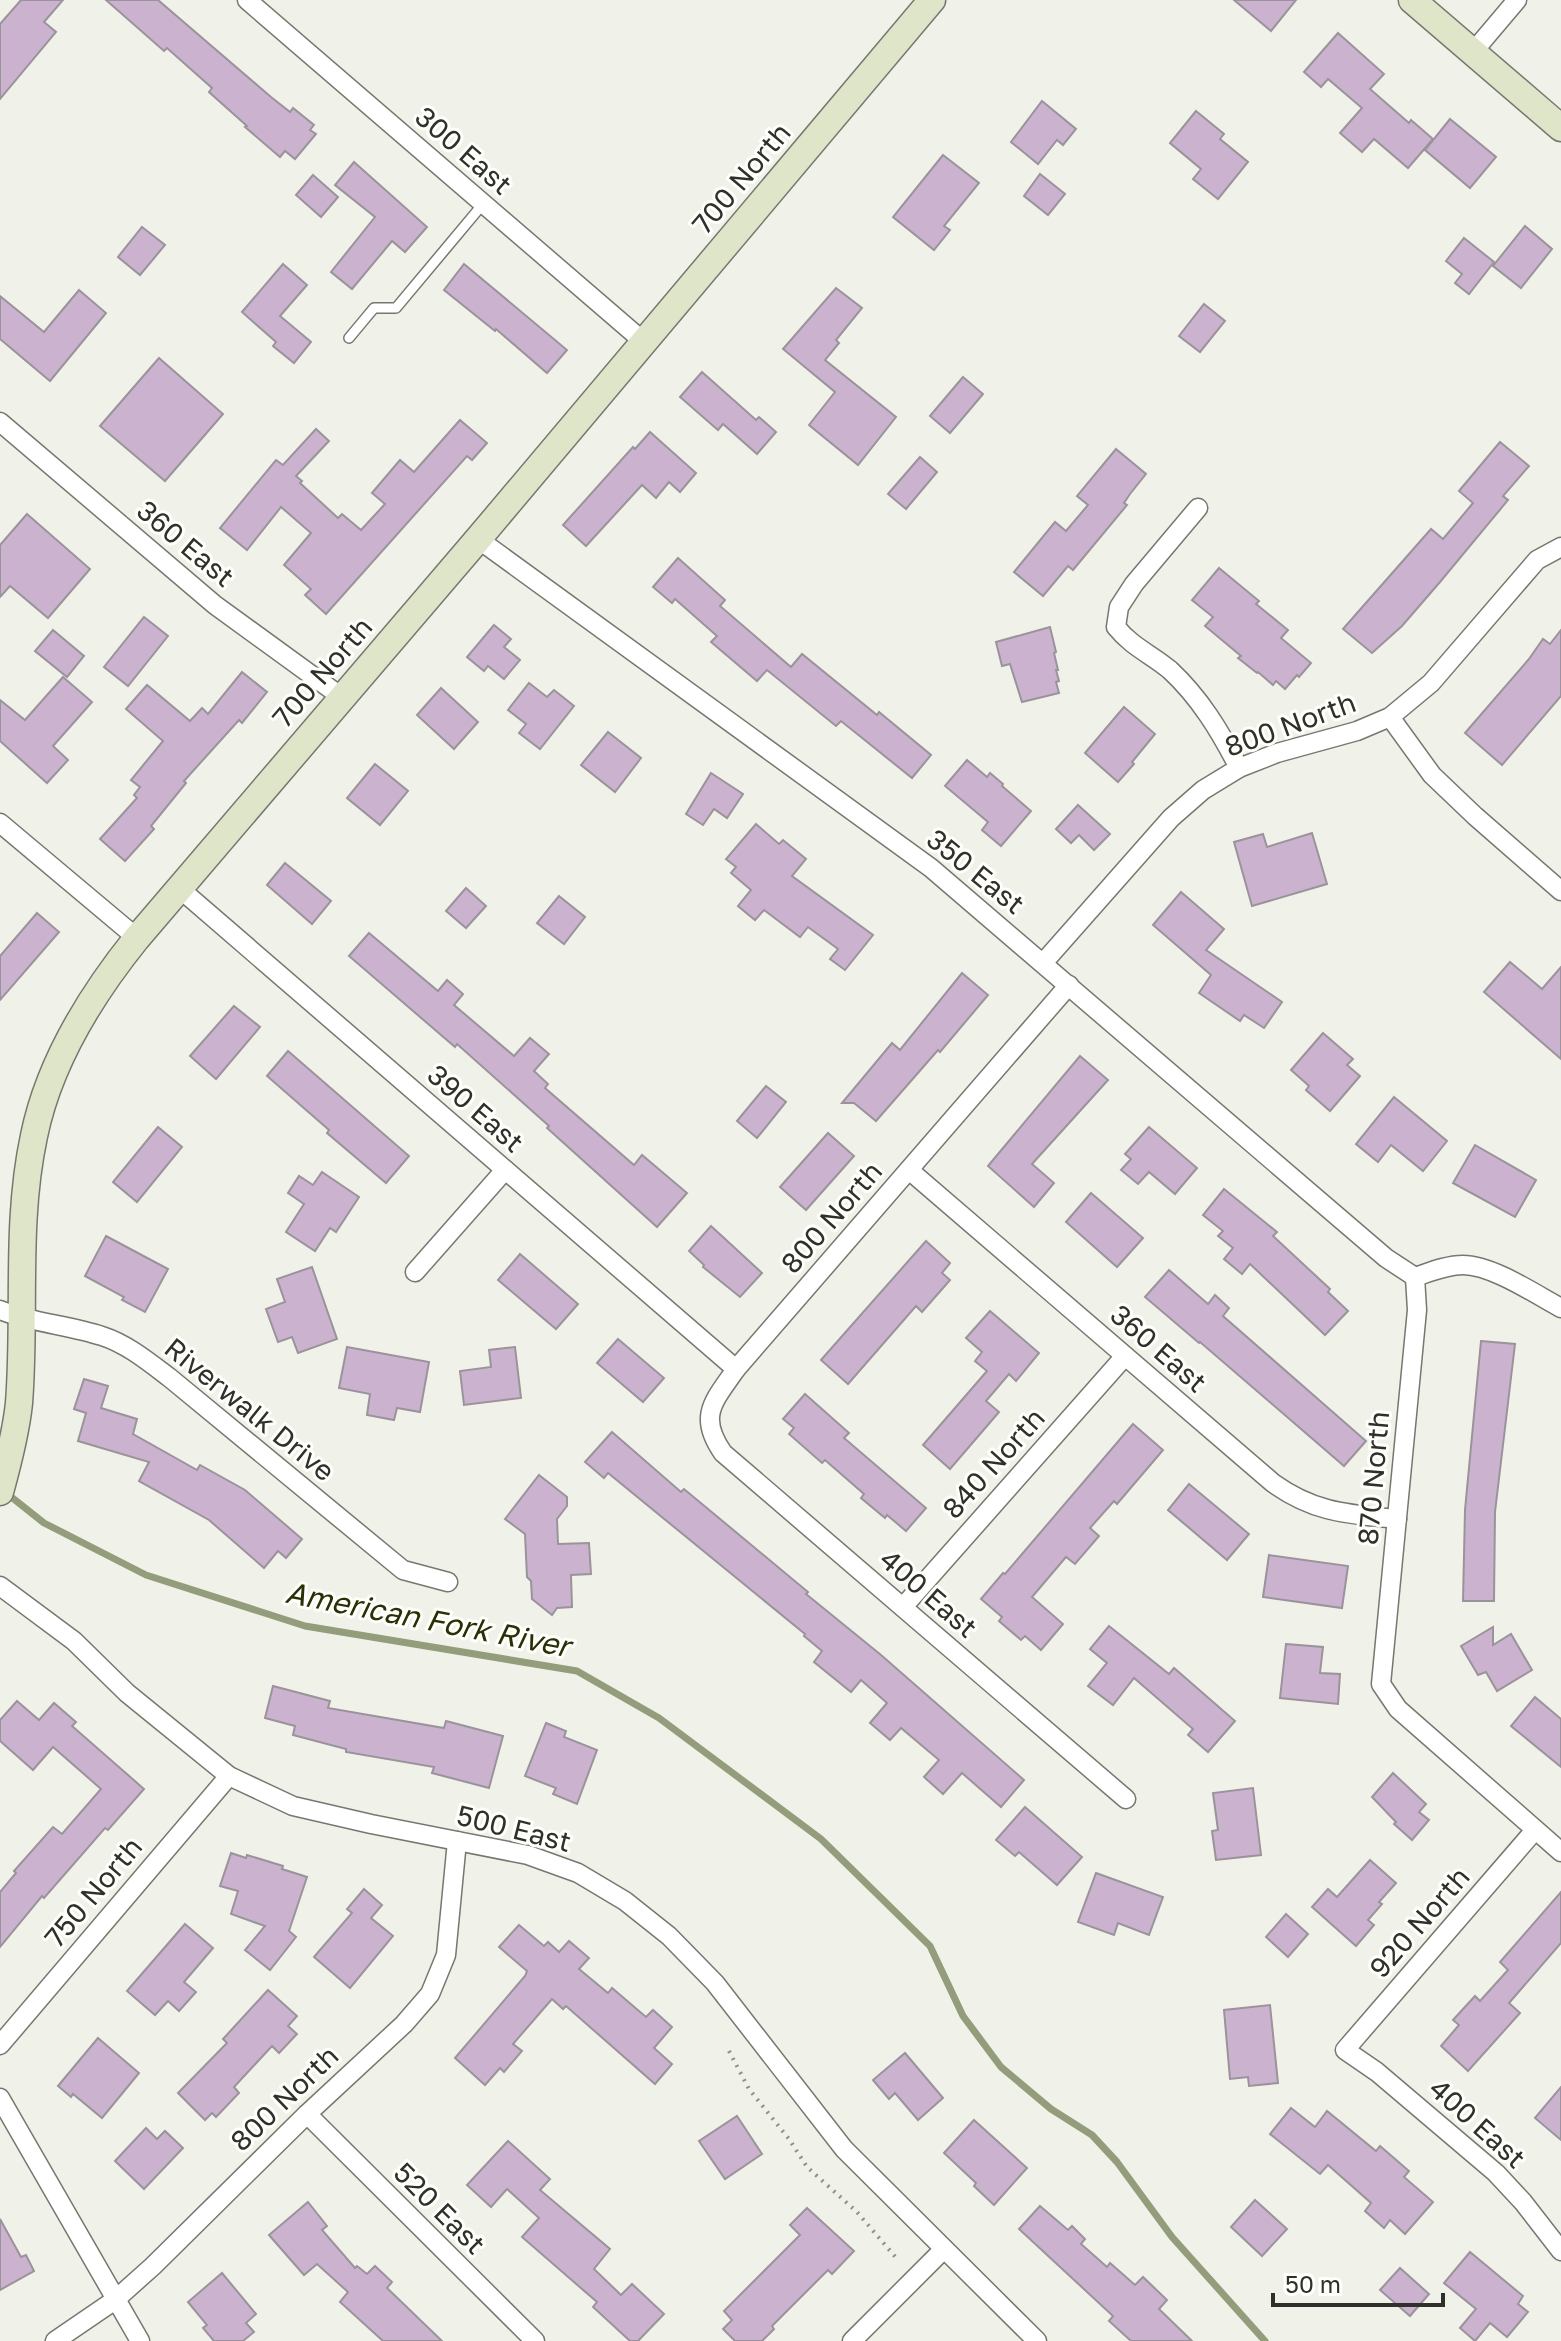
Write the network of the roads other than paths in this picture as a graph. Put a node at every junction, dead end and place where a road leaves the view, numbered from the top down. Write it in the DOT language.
graph roads {
  1 [pos="247,0"];
  2 [pos="932,0"];
  3 [pos="1412,0"];
  4 [pos="1517,0"];
  5 [pos="1473,52"];
  6 [pos="1561,128"];
  7 [pos="483,204"];
  8 [pos="349,338"];
  9 [pos="644,342"];
  10 [pos="0,422"];
  11 [pos="1198,508"];
  12 [pos="478,539"];
  13 [pos="1561,547"];
  14 [pos="343,698"];
  15 [pos="1390,717"];
  16 [pos="1239,768"];
  17 [pos="0,823"];
  18 [pos="179,888"];
  19 [pos="1561,891"];
  20 [pos="137,938"];
  21 [pos="1043,963"];
  22 [pos="1069,985"];
  23 [pos="505,1170"];
  24 [pos="909,1170"];
  25 [pos="415,1272"];
  26 [pos="1415,1277"];
  27 [pos="1561,1308"];
  28 [pos="11,1314"];
  29 [pos="1125,1356"];
  30 [pos="736,1369"];
  31 [pos="709,1420"];
  32 [pos="0,1492"];
  33 [pos="1397,1519"];
  34 [pos="448,1582"];
  35 [pos="0,1586"];
  36 [pos="903,1607"];
  37 [pos="229,1776"];
  38 [pos="1126,1799"];
  39 [pos="1535,1830"];
  40 [pos="457,1841"];
  41 [pos="1561,1852"];
  42 [pos="0,2045"];
  43 [pos="1345,2050"];
  44 [pos="0,2098"];
  45 [pos="307,2114"];
  46 [pos="944,2249"];
  47 [pos="1561,2251"];
  48 [pos="115,2300"];
  49 [pos="55,2341"];
  50 [pos="140,2341"];
  51 [pos="535,2341"];
  52 [pos="852,2341"];
  53 [pos="1037,2341"];
  1 -- 7 [label="street, 300 East"];
  2 -- 9 [label="street, 700 North"];
  3 -- 5 [label="street"];
  4 -- 5 [label="street"];
  5 -- 6 [label="street"];
  7 -- 8 [label="lane"];
  7 -- 9 [label="street, 300 East"];
  9 -- 12 [label="street, 700 North"];
  10 -- 14 [label="street, 360 East"];
  11 -- 16 [label="street"];
  12 -- 14 [label="street, 700 North"];
  12 -- 21 [label="street, 350 East"];
  13 -- 15 [label="street, 800 North"];
  14 -- 18 [label="street, 700 North"];
  15 -- 16 [label="street, 800 North"];
  15 -- 19 [label="street"];
  16 -- 21 [label="street, 800 North"];
  17 -- 20 [label="street"];
  18 -- 20 [label="street, 700 North"];
  18 -- 23 [label="street, 390 East"];
  20 -- 28 [label="street, 700 North"];
  21 -- 22 [label="street, 350 East"];
  22 -- 24 [label="street, 800 North"];
  22 -- 26 [label="street, 350 East"];
  23 -- 25 [label="street"];
  23 -- 30 [label="street, 390 East"];
  24 -- 29 [label="street, 360 East"];
  24 -- 30 [label="street, 800 North"];
  26 -- 27 [label="street"];
  26 -- 33 [label="street, 870 North"];
  28 -- 32 [label="street, 700 North"];
  28 -- 34 [label="street, Riverwalk Drive"];
  29 -- 33 [label="street, 360 East"];
  29 -- 36 [label="street, 840 North"];
  30 -- 31 [label="street, 800 North"];
  31 -- 36 [label="street, 400 East"];
  33 -- 39 [label="street, 870 North"];
  35 -- 37 [label="street, 500 East"];
  36 -- 38 [label="street, 400 East"];
  37 -- 40 [label="street, 500 East"];
  37 -- 42 [label="street, 750 North"];
  39 -- 41 [label="street"];
  39 -- 43 [label="street, 920 North"];
  40 -- 45 [label="street, 800 North"];
  40 -- 46 [label="street, 500 East"];
  43 -- 47 [label="street, 400 East"];
  44 -- 48 [label="street"];
  45 -- 48 [label="street, 800 North"];
  45 -- 51 [label="street, 520 East"];
  46 -- 52 [label="street"];
  46 -- 53 [label="street, 500 East"];
  48 -- 49 [label="street, 800 North"];
  48 -- 50 [label="street"];
}
